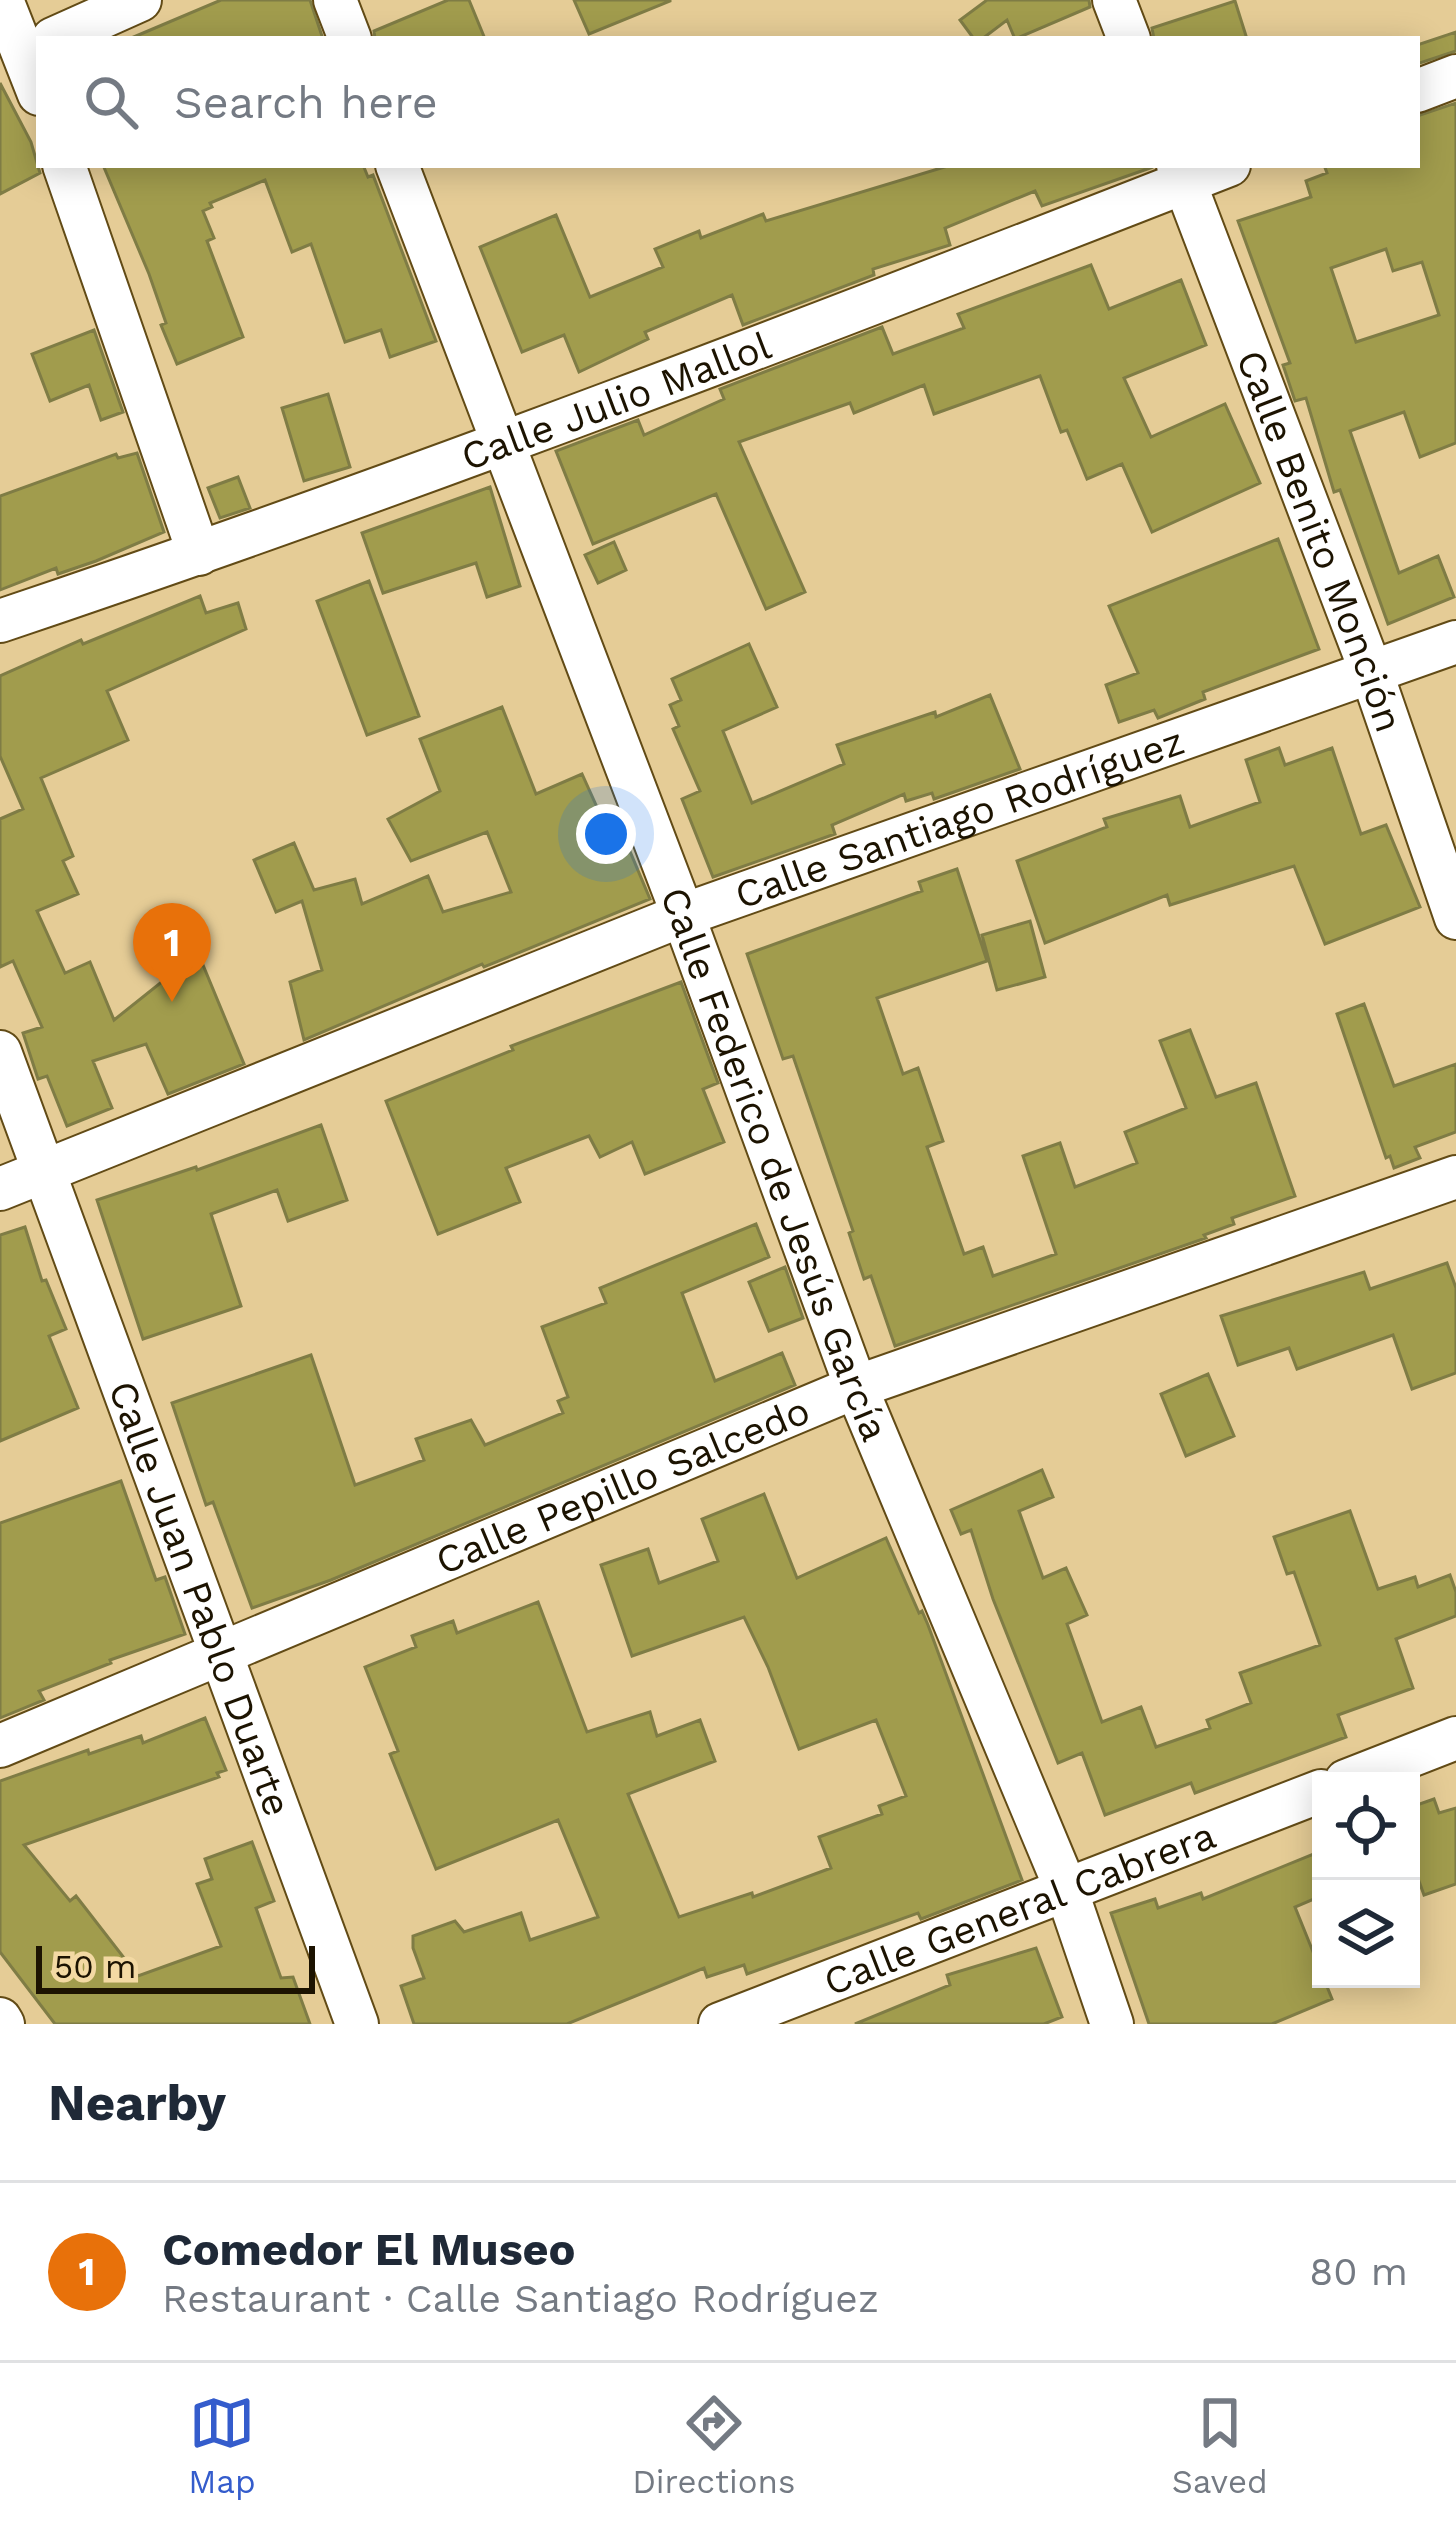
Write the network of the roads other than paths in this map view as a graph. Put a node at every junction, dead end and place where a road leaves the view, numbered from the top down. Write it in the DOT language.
graph roads {
  1 [pos="2,0"];
  2 [pos="140,0"];
  3 [pos="335,0"];
  4 [pos="1114,0"];
  5 [pos="60,36"];
  6 [pos="349,36"];
  7 [pos="1128,36"];
  8 [pos="29,50"];
  9 [pos="1456,76"];
  10 [pos="36,81"];
  11 [pos="1420,91"];
  12 [pos="65,168"];
  13 [pos="398,168"];
  14 [pos="1213,168"];
  15 [pos="1182,174"];
  16 [pos="502,443"];
  17 [pos="200,554"];
  18 [pos="0,621"];
  19 [pos="1456,643"];
  20 [pos="1372,674"];
  21 [pos="683,915"];
  22 [pos="1456,918"];
  23 [pos="0,1052"];
  24 [pos="45,1171"];
  25 [pos="1456,1177"];
  26 [pos="0,1189"];
  27 [pos="856,1387"];
  28 [pos="219,1654"];
  29 [pos="1456,1738"];
  30 [pos="0,1746"];
  31 [pos="1369,1772"];
  32 [pos="1312,1794"];
  33 [pos="1066,1889"];
  34 [pos="357,2024"];
  35 [pos="720,2024"];
  36 [pos="1112,2024"];
  1 -- 8 [label="street"];
  2 -- 5 [label="street"];
  3 -- 6 [label="street"];
  4 -- 7 [label="street"];
  8 -- 10 [label="street"];
  9 -- 11 [label="street"];
  12 -- 17 [label="street"];
  13 -- 16 [label="street, Calle Federico de Jesús García"];
  14 -- 15 [label="street, Calle Julio Mallol"];
  15 -- 16 [label="street, Calle Julio Mallol"];
  15 -- 20 [label="street, Calle Benito Monción"];
  16 -- 17 [label="street, Calle Julio Mallol"];
  16 -- 21 [label="street, Calle Federico de Jesús García"];
  17 -- 18 [label="street, Calle Julio Mallol"];
  19 -- 20 [label="street, Calle Santiago Rodríguez"];
  20 -- 21 [label="street, Calle Santiago Rodríguez"];
  20 -- 22 [label="street, Calle Benito Monción"];
  21 -- 24 [label="street, Calle Santiago Rodríguez"];
  21 -- 27 [label="street, Calle Federico de Jesús García"];
  23 -- 24 [label="street, Calle Juan Pablo Duarte"];
  24 -- 26 [label="street, Calle Santiago Rodríguez"];
  24 -- 28 [label="street, Calle Juan Pablo Duarte"];
  25 -- 27 [label="street, Calle Pepillo Salcedo"];
  27 -- 28 [label="street, Calle Pepillo Salcedo"];
  27 -- 33 [label="street, Calle Federico de Jesús García"];
  28 -- 30 [label="street, Calle Pepillo Salcedo"];
  28 -- 34 [label="street, Calle Juan Pablo Duarte"];
  29 -- 31 [label="street"];
  32 -- 33 [label="street, Calle General Cabrera"];
  33 -- 35 [label="street, Calle General Cabrera"];
  33 -- 36 [label="street, Calle Federico de Jesús García"];
}
